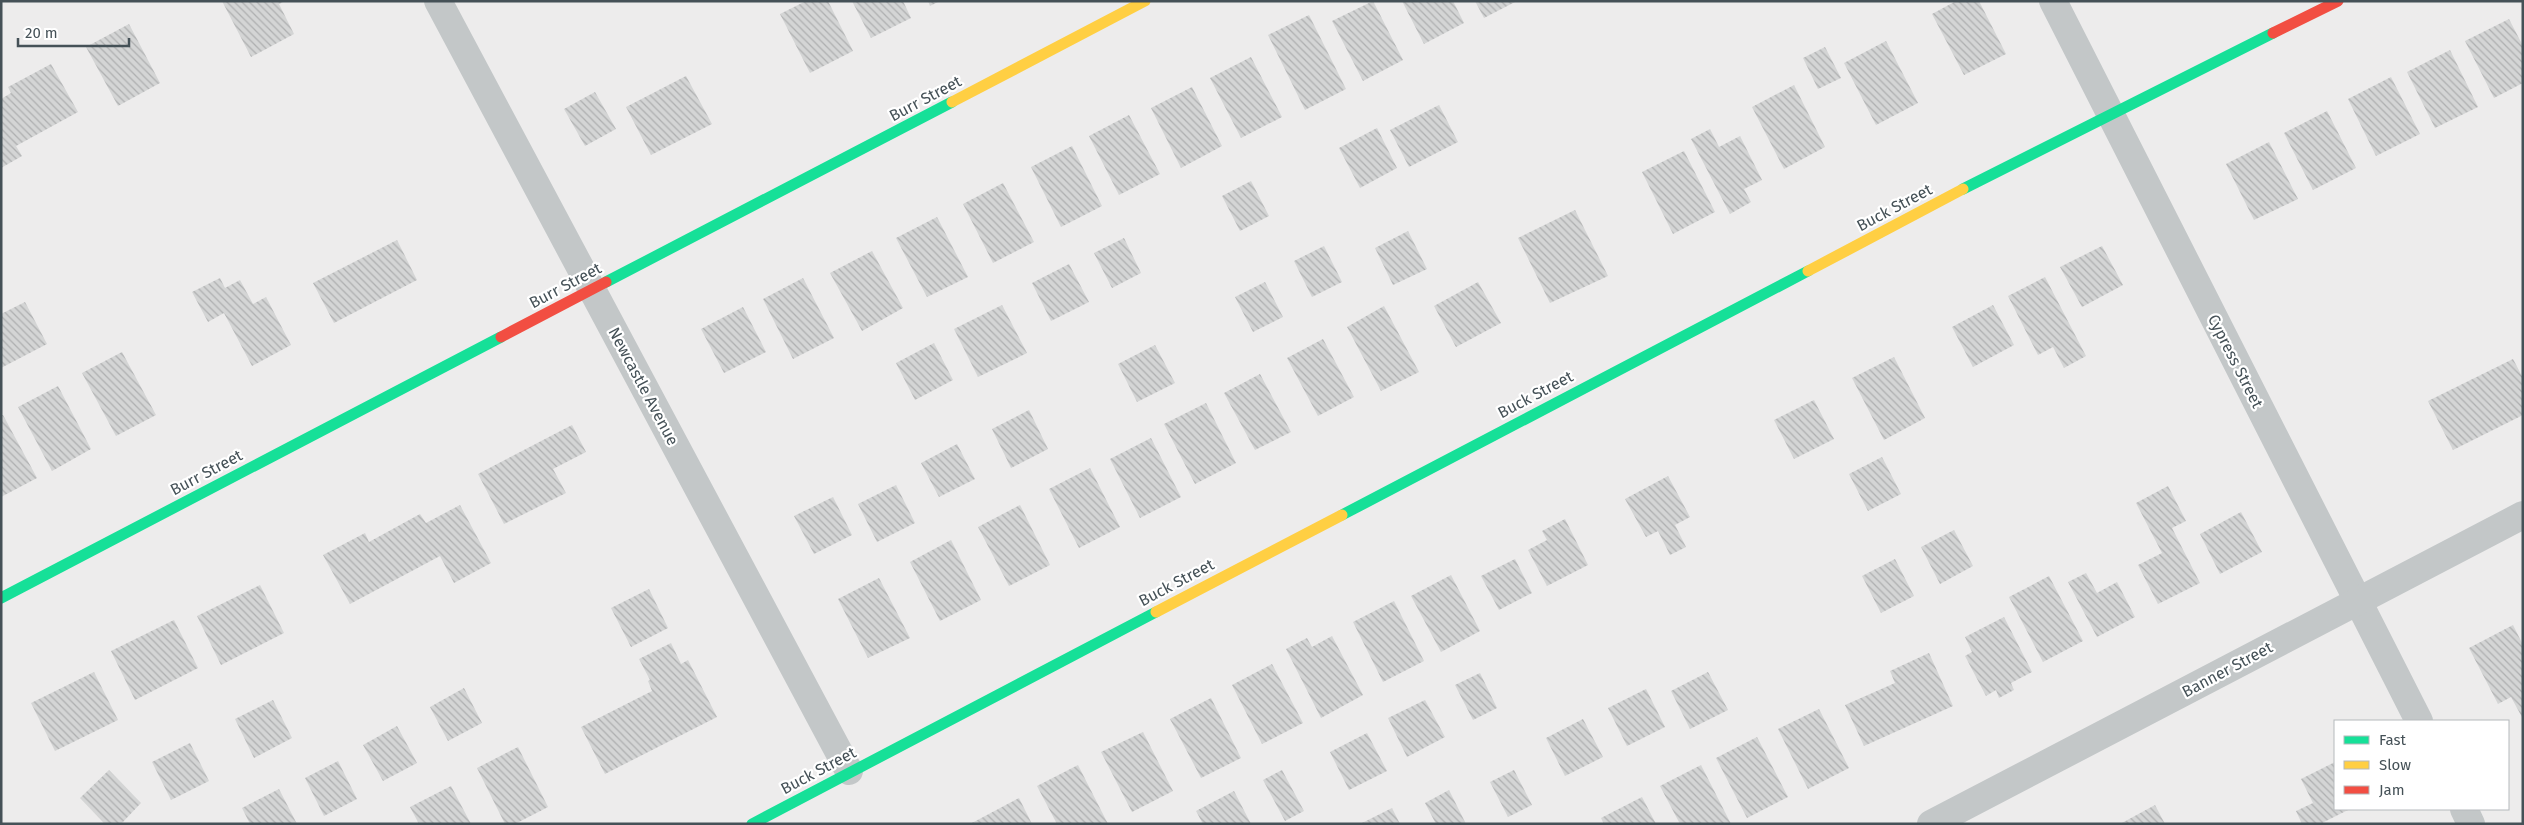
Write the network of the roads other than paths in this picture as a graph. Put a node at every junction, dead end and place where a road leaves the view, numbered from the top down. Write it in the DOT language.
graph roads {
  1 [pos="438,1"];
  2 [pos="1145,1"];
  3 [pos="2053,1"];
  4 [pos="2338,1"];
  5 [pos="2111,115"];
  6 [pos="593,289"];
  7 [pos="2523,515"];
  8 [pos="1,598"];
  9 [pos="2358,600"];
  10 [pos="2419,720"];
  11 [pos="849,771"];
  12 [pos="2464,810"];
  13 [pos="752,824"];
  14 [pos="1931,824"];
  15 [pos="2471,824"];
  1 -- 6 [label="street, Newcastle Avenue"];
  2 -- 6 [label="street, Burr Street"];
  3 -- 5 [label="street, Cypress Street"];
  4 -- 5 [label="street, Buck Street"];
  5 -- 9 [label="street, Cypress Street"];
  5 -- 11 [label="street, Buck Street"];
  6 -- 8 [label="street, Burr Street"];
  6 -- 11 [label="street, Newcastle Avenue"];
  7 -- 9 [label="street, Banner Street"];
  9 -- 10 [label="street, Cypress Street"];
  9 -- 14 [label="street, Banner Street"];
  11 -- 13 [label="street, Buck Street"];
  12 -- 15 [label="street"];
}
